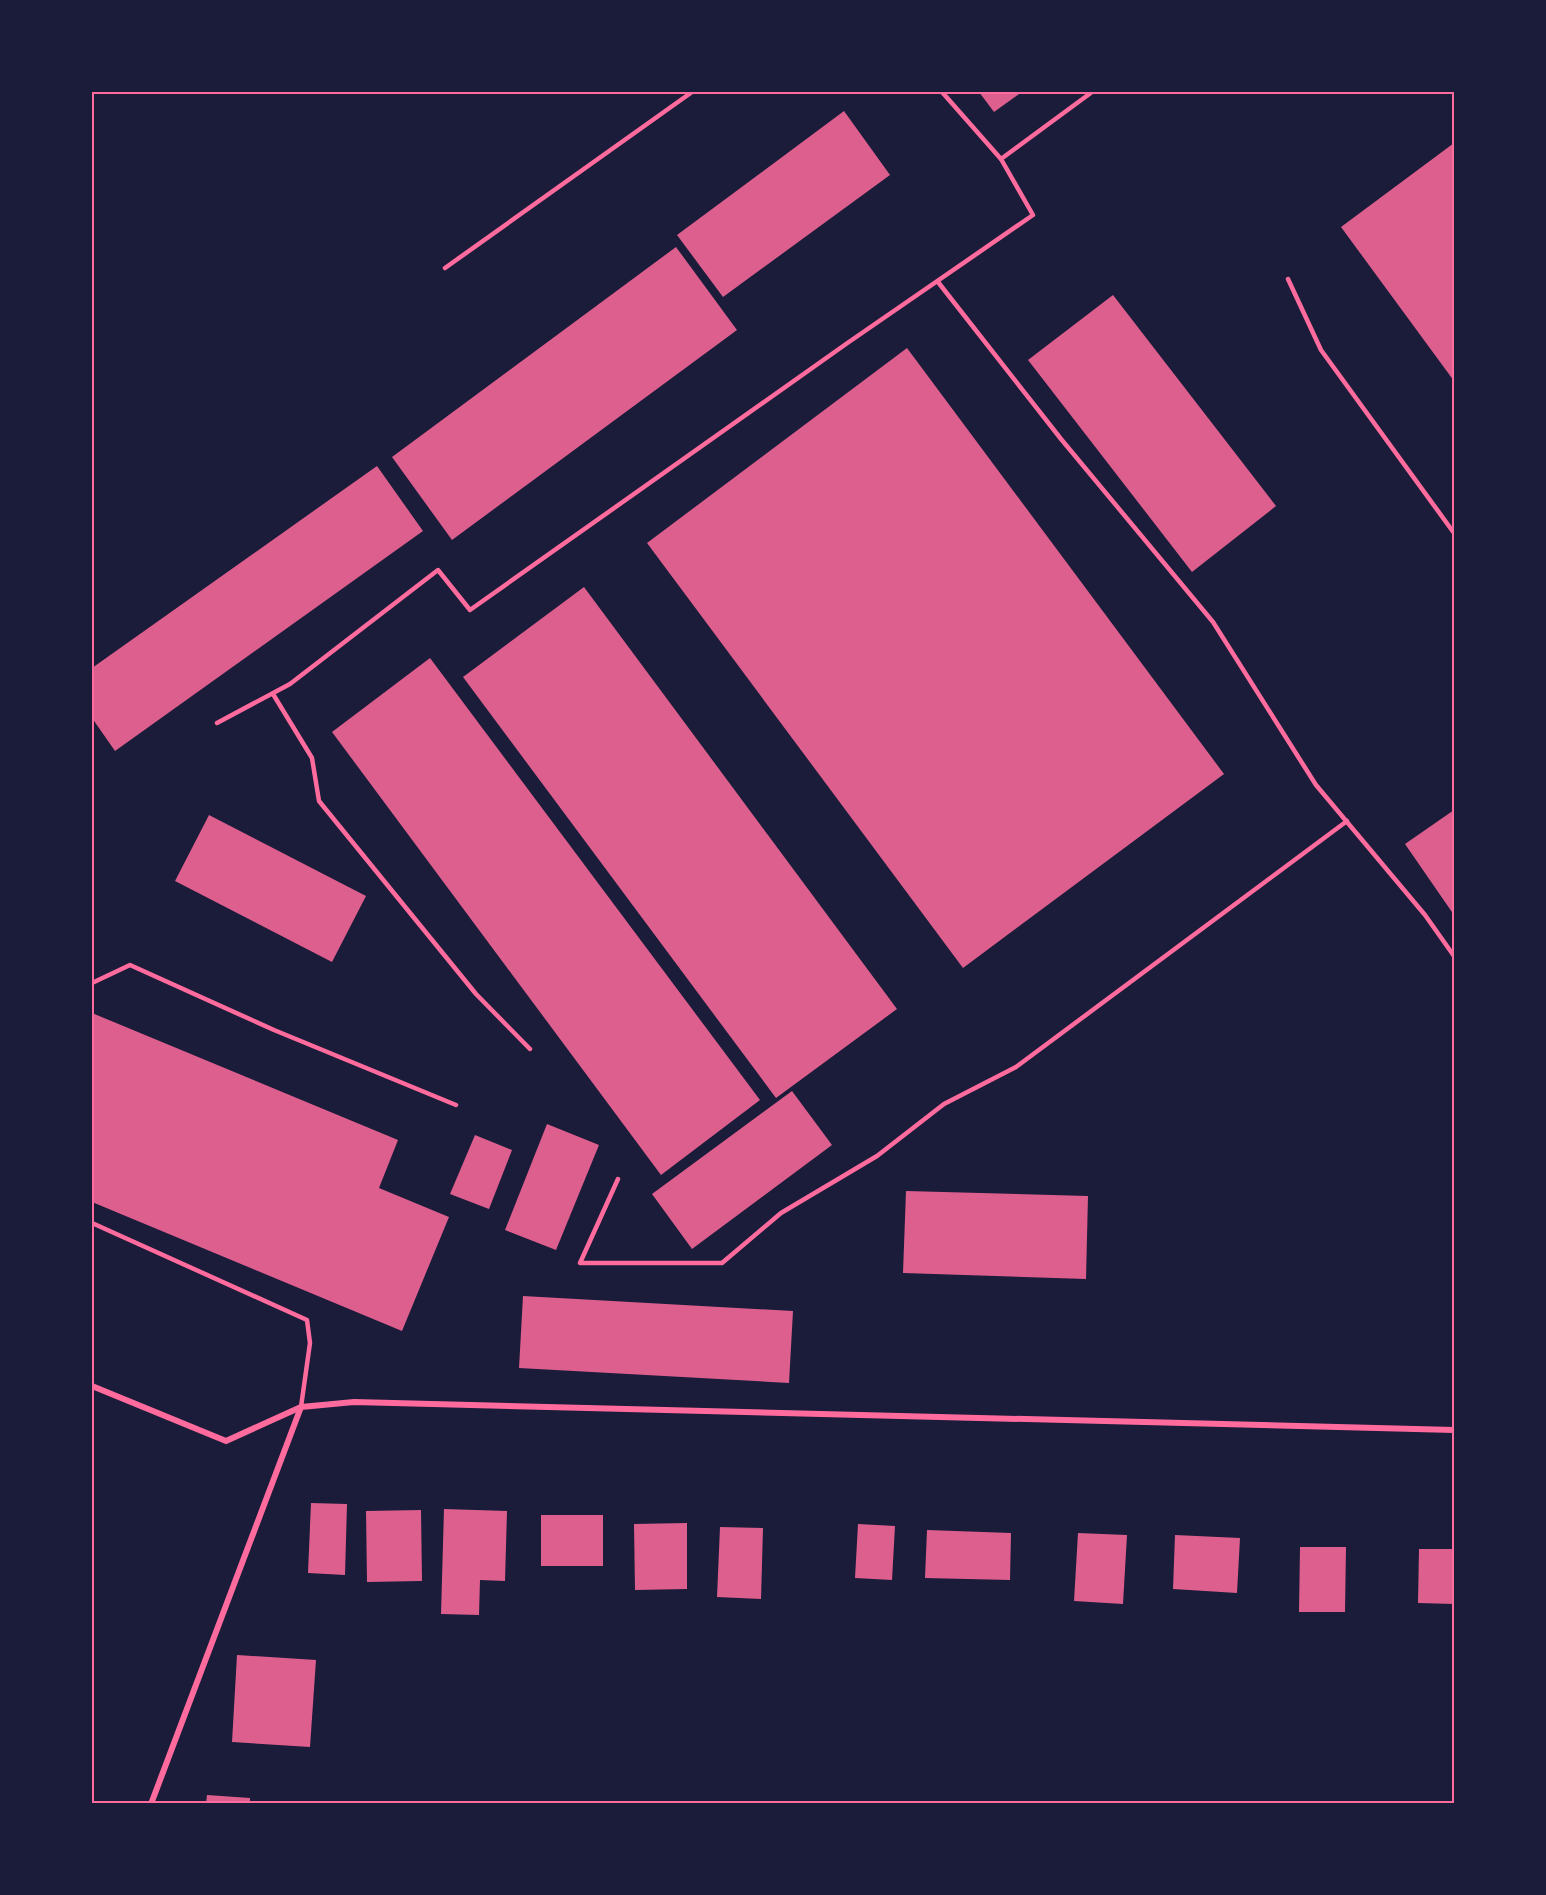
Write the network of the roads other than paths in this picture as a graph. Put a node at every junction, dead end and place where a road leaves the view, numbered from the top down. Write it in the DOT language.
graph roads {
  1 [pos="692,92"];
  2 [pos="942,92"];
  3 [pos="1092,92"];
  4 [pos="1001,159"];
  5 [pos="444,267"];
  6 [pos="1288,279"];
  7 [pos="938,282"];
  8 [pos="1455,533"];
  9 [pos="273,694"];
  10 [pos="217,723"];
  11 [pos="1347,821"];
  12 [pos="1455,956"];
  13 [pos="92,983"];
  14 [pos="530,1049"];
  15 [pos="456,1105"];
  16 [pos="618,1179"];
  17 [pos="92,1223"];
  18 [pos="92,1386"];
  19 [pos="301,1407"];
  20 [pos="1455,1430"];
  21 [pos="151,1803"];
  1 -- 5 [label="lane"];
  2 -- 4 [label="lane"];
  3 -- 4 [label="lane"];
  4 -- 7 [label="lane"];
  6 -- 8 [label="lane"];
  7 -- 9 [label="lane"];
  7 -- 11 [label="lane"];
  9 -- 10 [label="lane"];
  9 -- 14 [label="lane"];
  11 -- 12 [label="lane"];
  11 -- 16 [label="lane"];
  13 -- 15 [label="lane"];
  17 -- 19 [label="lane"];
  18 -- 19 [label="street"];
  19 -- 20 [label="street"];
  19 -- 21 [label="street"];
}
